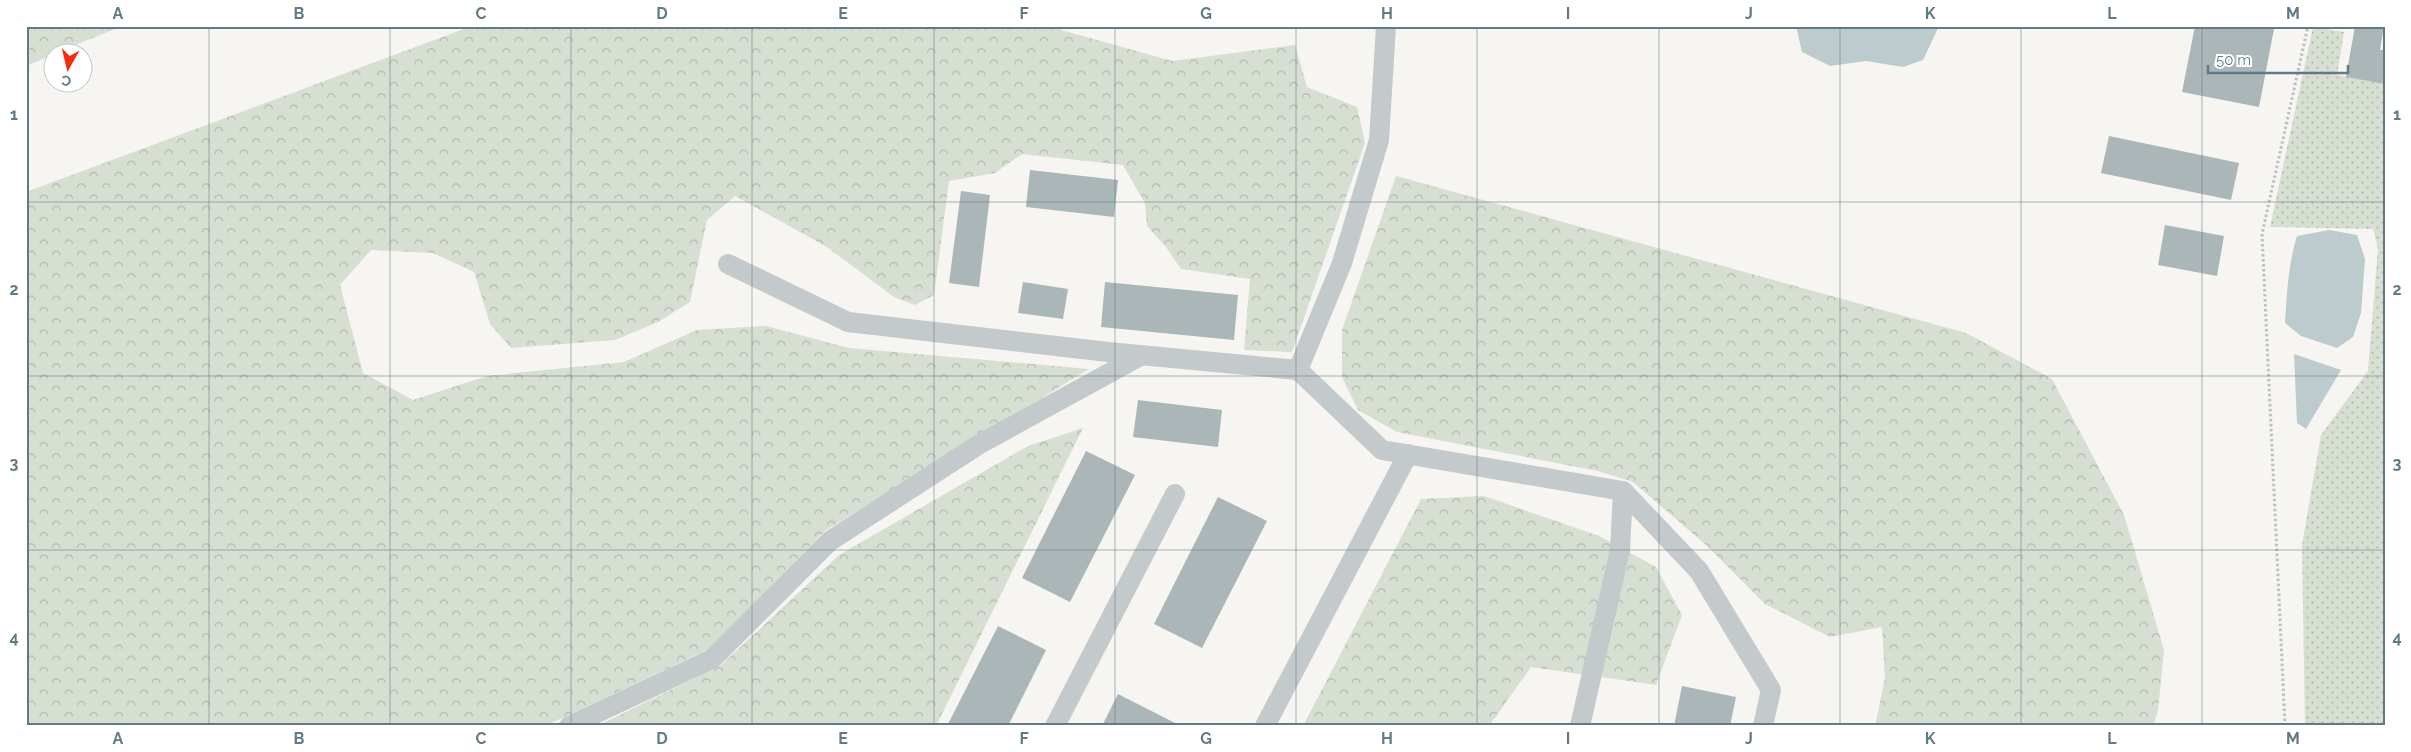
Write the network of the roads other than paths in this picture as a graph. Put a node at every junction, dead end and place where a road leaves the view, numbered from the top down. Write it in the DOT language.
graph roads {
  1 [pos="1386,26"];
  2 [pos="728,264"];
  3 [pos="1142,356"];
  4 [pos="1298,370"];
  5 [pos="1408,454"];
  6 [pos="1622,491"];
  7 [pos="1175,494"];
  8 [pos="569,726"];
  9 [pos="1055,726"];
  10 [pos="1265,726"];
  11 [pos="1580,726"];
  12 [pos="1763,726"];
  1 -- 4 [label="lane"];
  2 -- 3 [label="lane"];
  3 -- 4 [label="lane"];
  3 -- 8 [label="lane"];
  4 -- 5 [label="lane"];
  5 -- 6 [label="lane"];
  5 -- 10 [label="lane"];
  6 -- 11 [label="lane"];
  6 -- 12 [label="lane"];
  7 -- 9 [label="lane"];
}
